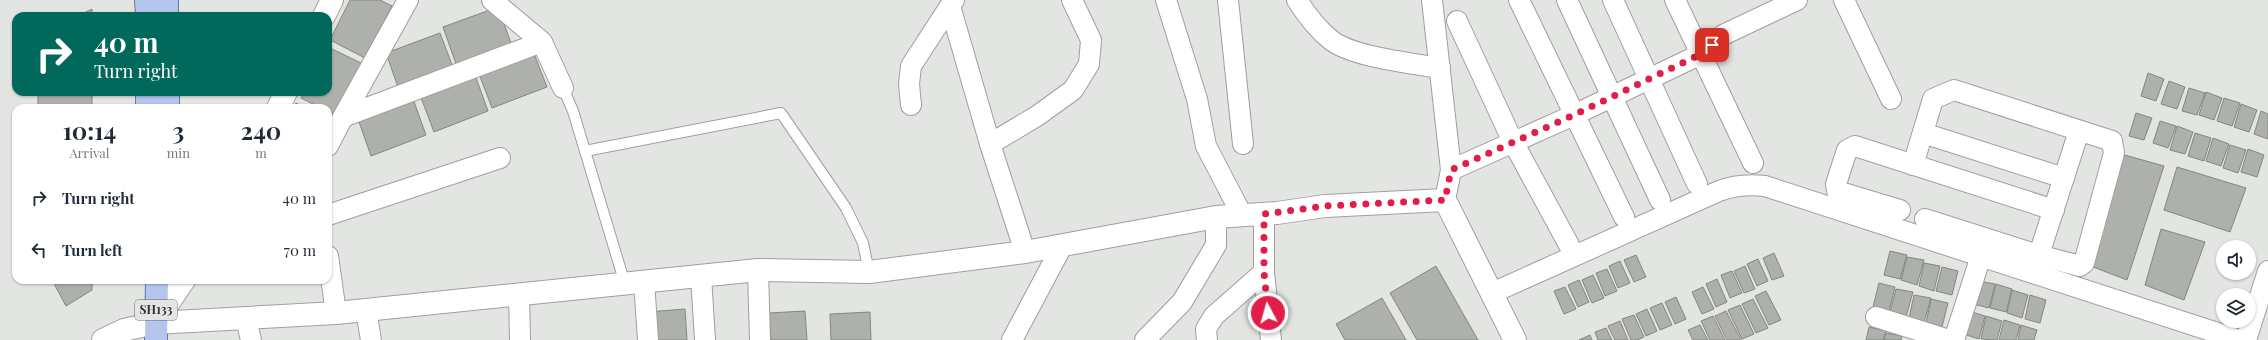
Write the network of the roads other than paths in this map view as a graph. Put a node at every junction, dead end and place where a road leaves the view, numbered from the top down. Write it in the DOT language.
graph roads {
  1 [pos="146,0"];
  2 [pos="167,0"];
  3 [pos="332,0"];
  4 [pos="408,0"];
  5 [pos="492,0"];
  6 [pos="1072,0"];
  7 [pos="1166,0"];
  8 [pos="1228,0"];
  9 [pos="1297,0"];
  10 [pos="1519,0"];
  11 [pos="1567,0"];
  12 [pos="1613,0"];
  13 [pos="1676,0"];
  14 [pos="1797,0"];
  15 [pos="1844,0"];
  16 [pos="1437,2"];
  17 [pos="952,3"];
  18 [pos="147,12"];
  19 [pos="167,12"];
  20 [pos="326,12"];
  21 [pos="1457,21"];
  22 [pos="542,42"];
  23 [pos="1701,54"];
  24 [pos="1440,68"];
  25 [pos="1649,79"];
  26 [pos="563,88"];
  27 [pos="1613,97"];
  28 [pos="1891,99"];
  29 [pos="911,105"];
  30 [pos="1574,115"];
  31 [pos="342,117"];
  32 [pos="2079,130"];
  33 [pos="1923,133"];
  34 [pos="332,138"];
  35 [pos="1514,142"];
  36 [pos="990,144"];
  37 [pos="1243,144"];
  38 [pos="585,151"];
  39 [pos="500,158"];
  40 [pos="1753,164"];
  41 [pos="1913,165"];
  42 [pos="1451,170"];
  43 [pos="2064,178"];
  44 [pos="1697,184"];
  45 [pos="1445,200"];
  46 [pos="1660,200"];
  47 [pos="1900,210"];
  48 [pos="2054,210"];
  49 [pos="332,214"];
  50 [pos="1264,214"];
  51 [pos="1242,215"];
  52 [pos="1216,217"];
  53 [pos="1624,217"];
  54 [pos="1924,219"];
  55 [pos="1569,245"];
  56 [pos="1062,246"];
  57 [pos="1025,252"];
  58 [pos="1980,256"];
  59 [pos="2036,264"];
  60 [pos="758,270"];
  61 [pos="2268,271"];
  62 [pos="869,272"];
  63 [pos="1264,272"];
  64 [pos="701,276"];
  65 [pos="634,282"];
  66 [pos="156,284"];
  67 [pos="182,284"];
  68 [pos="332,284"];
  69 [pos="1492,293"];
  70 [pos="519,294"];
  71 [pos="366,310"];
  72 [pos="336,313"];
  73 [pos="1876,317"];
  74 [pos="248,330"];
  75 [pos="155,332"];
  76 [pos="103,340"];
  77 [pos="371,340"];
  78 [pos="520,340"];
  79 [pos="648,340"];
  80 [pos="705,340"];
  81 [pos="760,340"];
  82 [pos="1012,340"];
  83 [pos="1145,340"];
  84 [pos="1207,340"];
  85 [pos="1271,340"];
  86 [pos="1515,340"];
  87 [pos="1948,340"];
  88 [pos="1954,340"];
  89 [pos="2239,340"];
  90 [pos="2246,340"];
  1 -- 18 [label="main road"];
  2 -- 19 [label="main road"];
  3 -- 20 [label="street"];
  4 -- 31 [label="street"];
  5 -- 22 [label="street"];
  6 -- 36 [label="street"];
  7 -- 51 [label="street"];
  8 -- 37 [label="street"];
  9 -- 24 [label="street"];
  10 -- 30 [label="street"];
  11 -- 27 [label="street"];
  12 -- 25 [label="street"];
  13 -- 23 [label="street"];
  14 -- 23 [label="street"];
  15 -- 28 [label="street"];
  16 -- 24 [label="street"];
  17 -- 29 [label="street"];
  17 -- 36 [label="street"];
  21 -- 35 [label="street"];
  22 -- 26 [label="street"];
  22 -- 31 [label="street"];
  23 -- 25 [label="street"];
  23 -- 40 [label="street"];
  24 -- 42 [label="street"];
  25 -- 27 [label="street"];
  25 -- 44 [label="street"];
  26 -- 38 [label="lane"];
  27 -- 30 [label="street"];
  27 -- 46 [label="street"];
  30 -- 35 [label="street"];
  30 -- 53 [label="street"];
  31 -- 34 [label="street"];
  32 -- 33 [label="street"];
  32 -- 43 [label="street"];
  32 -- 59 [label="street"];
  33 -- 41 [label="street"];
  33 -- 43 [label="street"];
  35 -- 42 [label="street"];
  35 -- 55 [label="street"];
  36 -- 57 [label="street"];
  38 -- 62 [label="lane"];
  38 -- 65 [label="lane"];
  39 -- 49 [label="street"];
  41 -- 47 [label="street"];
  41 -- 48 [label="street"];
  42 -- 45 [label="street"];
  43 -- 48 [label="street"];
  45 -- 50 [label="street"];
  45 -- 69 [label="street"];
  48 -- 59 [label="street"];
  50 -- 51 [label="street"];
  50 -- 63 [label="street"];
  51 -- 52 [label="street"];
  52 -- 56 [label="street"];
  52 -- 83 [label="street"];
  54 -- 59 [label="street"];
  56 -- 57 [label="street"];
  56 -- 82 [label="street"];
  57 -- 62 [label="street"];
  58 -- 59 [label="street"];
  58 -- 69 [label="street"];
  58 -- 88 [label="street"];
  59 -- 89 [label="street"];
  60 -- 62 [label="street"];
  60 -- 64 [label="street"];
  60 -- 81 [label="street"];
  61 -- 90 [label="street"];
  63 -- 84 [label="street"];
  63 -- 85 [label="street"];
  64 -- 65 [label="street"];
  64 -- 80 [label="street"];
  65 -- 70 [label="street"];
  65 -- 79 [label="street"];
  66 -- 75 [label="main road, SH133"];
  67 -- 75 [label="street"];
  68 -- 72 [label="street"];
  69 -- 86 [label="street"];
  70 -- 71 [label="street"];
  70 -- 78 [label="street"];
  71 -- 72 [label="street"];
  71 -- 77 [label="street"];
  72 -- 74 [label="street"];
  73 -- 87 [label="street"];
  74 -- 75 [label="street"];
  75 -- 76 [label="street"];
}
